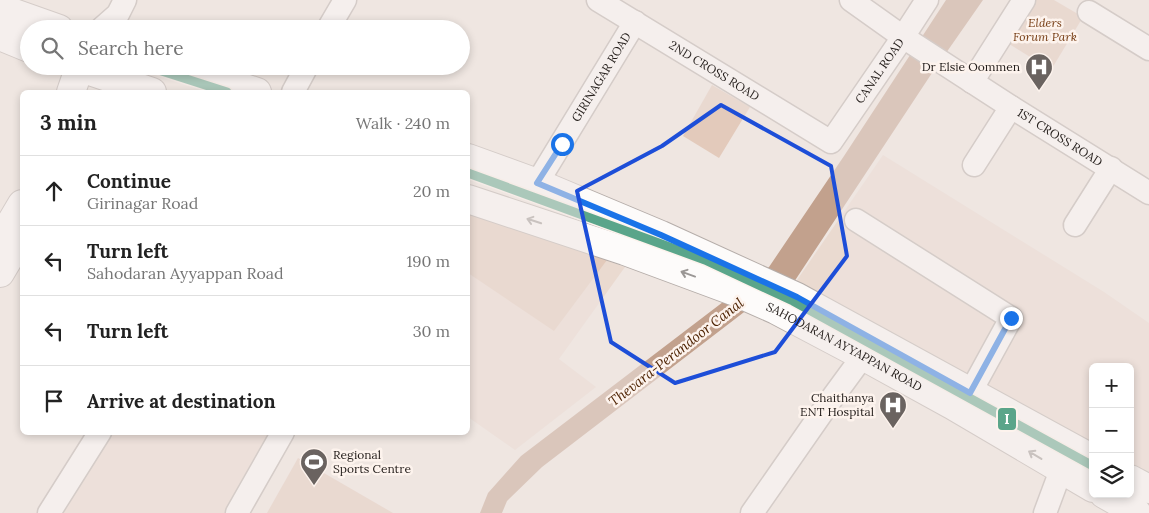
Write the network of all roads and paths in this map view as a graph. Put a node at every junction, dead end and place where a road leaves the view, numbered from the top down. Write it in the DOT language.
graph roads {
  1 [pos="345,0"];
  2 [pos="598,0"];
  3 [pos="851,0"];
  4 [pos="927,0"];
  5 [pos="1024,0"];
  6 [pos="0,8"];
  7 [pos="1089,12"];
  8 [pos="34,20"];
  9 [pos="333,20"];
  10 [pos="635,22"];
  11 [pos="0,36"];
  12 [pos="903,37"];
  13 [pos="1146,40"];
  14 [pos="20,44"];
  15 [pos="88,75"];
  16 [pos="205,75"];
  17 [pos="302,75"];
  18 [pos="972,82"];
  19 [pos="144,90"];
  20 [pos="251,90"];
  21 [pos="294,90"];
  22 [pos="1011,107"];
  23 [pos="831,142"];
  24 [pos="470,163"];
  25 [pos="974,165"];
  26 [pos="1111,168"];
  27 [pos="537,183"];
  28 [pos="1149,192"];
  29 [pos="470,200"];
  30 [pos="20,207"];
  31 [pos="856,220"];
  32 [pos="1075,225"];
  33 [pos="20,239"];
  34 [pos="0,241"];
  35 [pos="0,273"];
  36 [pos="741,283"];
  37 [pos="787,304"];
  38 [pos="863,356"];
  39 [pos="970,393"];
  40 [pos="98,435"];
  41 [pos="281,435"];
  42 [pos="1089,457"];
  43 [pos="1061,470"];
  44 [pos="1134,482"];
  45 [pos="1089,486"];
  46 [pos="1149,489"];
  47 [pos="1111,498"];
  48 [pos="49,513"];
  49 [pos="237,513"];
  50 [pos="752,513"];
  51 [pos="1045,513"];
  52 [pos="1137,513"];
  1 -- 9 [label="street"];
  2 -- 10 [label="street, 2ND CROSS ROAD"];
  3 -- 12 [label="street, 1ST CROSS ROAD"];
  4 -- 12 [label="street, CANAL ROAD"];
  5 -- 18 [label="street"];
  6 -- 8 [label="main road"];
  7 -- 13 [label="street"];
  10 -- 23 [label="street, 2ND CROSS ROAD"];
  10 -- 27 [label="street, GIRINAGAR ROAD"];
  11 -- 14 [label="main road"];
  12 -- 18 [label="street, 1ST CROSS ROAD"];
  12 -- 23 [label="street, CANAL ROAD"];
  15 -- 19 [label="main road"];
  16 -- 20 [label="main road"];
  17 -- 21 [label="street"];
  18 -- 22 [label="street, 1ST CROSS ROAD"];
  22 -- 25 [label="street"];
  22 -- 26 [label="street, 1ST CROSS ROAD"];
  24 -- 27 [label="main road, SAHODARAN AYYAPPAN ROAD"];
  26 -- 28 [label="street, 1ST CROSS ROAD"];
  26 -- 32 [label="street"];
  27 -- 36 [label="main road, SAHODARAN AYYAPPAN ROAD"];
  36 -- 29 [label="main road, SAHODARAN AYYAPPAN ROAD, one-way"];
  30 -- 34 [label="main road"];
  31 -- 39 [label="street"];
  33 -- 35 [label="main road"];
  36 -- 37 [label="main road, SAHODARAN AYYAPPAN ROAD"];
  37 -- 38 [label="main road, SAHODARAN AYYAPPAN ROAD"];
  37 -- 39 [label="main road, SAHODARAN AYYAPPAN ROAD"];
  43 -- 38 [label="main road, SAHODARAN AYYAPPAN ROAD, one-way"];
  38 -- 50 [label="street"];
  39 -- 42 [label="main road, SAHODARAN AYYAPPAN ROAD"];
  40 -- 48 [label="street"];
  41 -- 49 [label="street"];
  43 -- 45 [label="main road, SAHODARAN AYYAPPAN ROAD"];
  43 -- 51 [label="street"];
  44 -- 46 [label="main road"];
  47 -- 52 [label="main road"];
}
